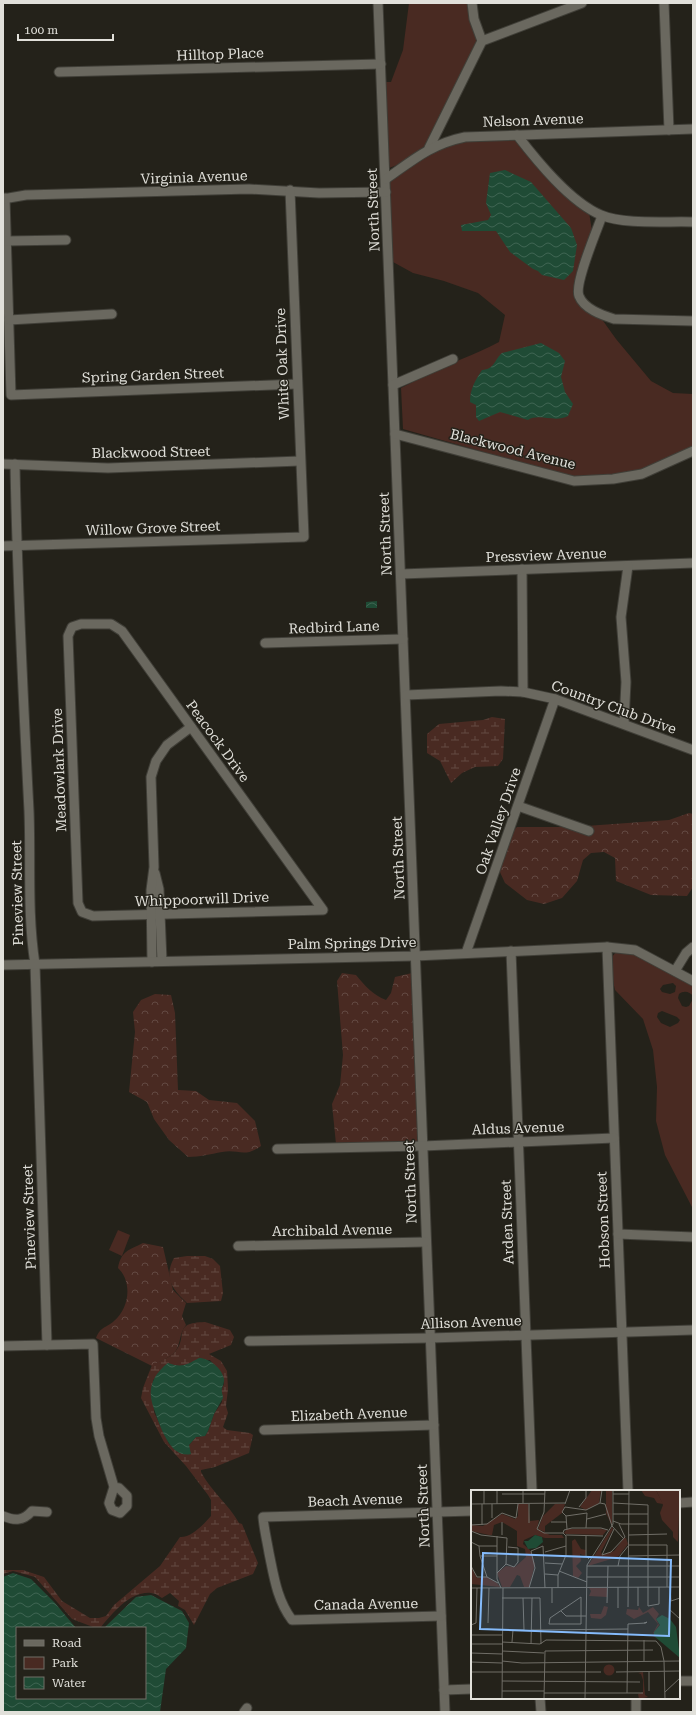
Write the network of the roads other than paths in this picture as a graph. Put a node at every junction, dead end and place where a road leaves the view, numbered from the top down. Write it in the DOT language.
graph roads {
  1 [pos="378,3"];
  2 [pos="472,3"];
  3 [pos="582,3"];
  4 [pos="664,3"];
  5 [pos="482,41"];
  6 [pos="381,64"];
  7 [pos="59,72"];
  8 [pos="693,129"];
  9 [pos="669,130"];
  10 [pos="517,135"];
  11 [pos="429,148"];
  12 [pos="386,180"];
  13 [pos="290,190"];
  14 [pos="386,192"];
  15 [pos="4,198"];
  16 [pos="602,216"];
  17 [pos="693,222"];
  18 [pos="66,240"];
  19 [pos="6,241"];
  20 [pos="6,295"];
  21 [pos="112,314"];
  22 [pos="9,320"];
  23 [pos="693,321"];
  24 [pos="453,359"];
  25 [pos="7,379"];
  26 [pos="297,384"];
  27 [pos="393,385"];
  28 [pos="395,434"];
  29 [pos="693,451"];
  30 [pos="300,461"];
  31 [pos="3,464"];
  32 [pos="15,464"];
  33 [pos="304,537"];
  34 [pos="3,546"];
  35 [pos="16,546"];
  36 [pos="693,563"];
  37 [pos="628,566"];
  38 [pos="522,569"];
  39 [pos="401,574"];
  40 [pos="72,627"];
  41 [pos="403,639"];
  42 [pos="265,643"];
  43 [pos="523,692"];
  44 [pos="406,695"];
  45 [pos="555,699"];
  46 [pos="624,723"];
  47 [pos="191,727"];
  48 [pos="693,750"];
  49 [pos="518,806"];
  50 [pos="589,831"];
  51 [pos="323,910"];
  52 [pos="82,912"];
  53 [pos="155,914"];
  54 [pos="607,947"];
  55 [pos="693,947"];
  56 [pos="511,951"];
  57 [pos="466,953"];
  58 [pos="415,956"];
  59 [pos="162,961"];
  60 [pos="152,962"];
  61 [pos="35,964"];
  62 [pos="3,965"];
  63 [pos="675,971"];
  64 [pos="693,981"];
  65 [pos="614,1138"];
  66 [pos="518,1142"];
  67 [pos="423,1146"];
  68 [pos="277,1149"];
  69 [pos="618,1234"];
  70 [pos="693,1237"];
  71 [pos="426,1242"];
  72 [pos="238,1246"];
  73 [pos="693,1330"];
  74 [pos="621,1331"];
  75 [pos="526,1335"];
  76 [pos="430,1338"];
  77 [pos="249,1341"];
  78 [pos="47,1345"];
  79 [pos="3,1346"];
  80 [pos="434,1425"];
  81 [pos="264,1430"];
  82 [pos="114,1487"];
  83 [pos="532,1490"];
  84 [pos="628,1490"];
  85 [pos="693,1502"];
  86 [pos="680,1503"];
  87 [pos="471,1511"];
  88 [pos="47,1512"];
  89 [pos="437,1512"];
  90 [pos="3,1516"];
  91 [pos="441,1616"];
  92 [pos="292,1620"];
  93 [pos="680,1681"];
  94 [pos="693,1681"];
  95 [pos="471,1689"];
  96 [pos="444,1690"];
  97 [pos="540,1699"];
  98 [pos="636,1699"];
  99 [pos="445,1712"];
  100 [pos="541,1712"];
  101 [pos="636,1712"];
  1 -- 6 [label="street, North Street"];
  2 -- 5 [label="street"];
  3 -- 5 [label="street"];
  4 -- 9 [label="street"];
  5 -- 11 [label="street"];
  6 -- 7 [label="street, Hilltop Place"];
  6 -- 12 [label="street, North Street"];
  8 -- 9 [label="street, Nelson Avenue"];
  9 -- 10 [label="street, Nelson Avenue"];
  10 -- 11 [label="street, Nelson Avenue"];
  10 -- 16 [label="street"];
  11 -- 12 [label="street, Nelson Avenue"];
  12 -- 14 [label="street, North Street"];
  13 -- 14 [label="street, Virginia Avenue"];
  13 -- 15 [label="street, Virginia Avenue"];
  13 -- 26 [label="street, White Oak Drive"];
  14 -- 27 [label="street, North Street"];
  15 -- 19 [label="street"];
  16 -- 17 [label="street"];
  16 -- 23 [label="street"];
  18 -- 19 [label="street"];
  19 -- 20 [label="street"];
  20 -- 22 [label="street"];
  21 -- 22 [label="street"];
  22 -- 25 [label="street"];
  24 -- 27 [label="street"];
  25 -- 26 [label="street, Spring Garden Street"];
  26 -- 30 [label="street, White Oak Drive"];
  27 -- 28 [label="street, North Street"];
  28 -- 29 [label="street, Blackwood Avenue"];
  28 -- 39 [label="street, North Street"];
  30 -- 32 [label="street, Blackwood Street"];
  30 -- 33 [label="street, White Oak Drive"];
  31 -- 32 [label="street, Blackwood Street"];
  32 -- 35 [label="street, Pineview Street"];
  33 -- 35 [label="street, Willow Grove Street"];
  34 -- 35 [label="street, Willow Grove Street"];
  35 -- 61 [label="street, Pineview Street"];
  36 -- 37 [label="street, Pressview Avenue"];
  37 -- 38 [label="street, Pressview Avenue"];
  37 -- 46 [label="street"];
  38 -- 39 [label="street, Pressview Avenue"];
  38 -- 43 [label="street"];
  39 -- 41 [label="street, North Street"];
  40 -- 47 [label="street, Peacock Drive"];
  40 -- 52 [label="street, Meadowlark Drive"];
  41 -- 42 [label="street, Redbird Lane"];
  41 -- 44 [label="street, North Street"];
  43 -- 44 [label="street, Country Club Drive"];
  43 -- 45 [label="street, Country Club Drive"];
  44 -- 58 [label="street, North Street"];
  45 -- 46 [label="street, Country Club Drive"];
  45 -- 49 [label="street, Oak Valley Drive"];
  46 -- 48 [label="street, Country Club Drive"];
  47 -- 51 [label="street, Peacock Drive"];
  47 -- 53 [label="street"];
  49 -- 50 [label="street"];
  49 -- 57 [label="street, Oak Valley Drive"];
  51 -- 53 [label="street, Whippoorwill Drive"];
  52 -- 53 [label="street, Whippoorwill Drive"];
  53 -- 59 [label="street"];
  53 -- 60 [label="street"];
  54 -- 56 [label="street, Palm Springs Drive"];
  54 -- 63 [label="street, Palm Springs Drive"];
  54 -- 65 [label="street, Hobson Street"];
  55 -- 63 [label="street"];
  56 -- 57 [label="street, Palm Springs Drive"];
  56 -- 66 [label="street, Arden Street"];
  57 -- 58 [label="street, Palm Springs Drive"];
  58 -- 59 [label="street, Palm Springs Drive"];
  58 -- 67 [label="street, North Street"];
  59 -- 60 [label="street, Palm Springs Drive"];
  60 -- 61 [label="street, Palm Springs Drive"];
  61 -- 62 [label="street, Palm Springs Drive"];
  61 -- 78 [label="street, Pineview Street"];
  63 -- 64 [label="street, Palm Springs Drive"];
  65 -- 66 [label="street, Aldus Avenue"];
  65 -- 69 [label="street, Hobson Street"];
  66 -- 67 [label="street, Aldus Avenue"];
  66 -- 75 [label="street, Arden Street"];
  67 -- 68 [label="street, Aldus Avenue"];
  67 -- 71 [label="street, North Street"];
  69 -- 70 [label="street"];
  69 -- 74 [label="street, Hobson Street"];
  71 -- 72 [label="street, Archibald Avenue"];
  71 -- 76 [label="street, North Street"];
  73 -- 74 [label="street, Allison Avenue"];
  74 -- 75 [label="street, Allison Avenue"];
  74 -- 84 [label="street, Hobson Street"];
  75 -- 76 [label="street, Allison Avenue"];
  75 -- 83 [label="street, Arden Street"];
  76 -- 77 [label="street, Allison Avenue"];
  76 -- 80 [label="street, North Street"];
  78 -- 79 [label="street"];
  78 -- 82 [label="street"];
  80 -- 81 [label="street, Elizabeth Avenue"];
  80 -- 89 [label="street, North Street"];
  85 -- 86 [label="street"];
  87 -- 89 [label="street, Beach Avenue"];
  88 -- 90 [label="street"];
  89 -- 91 [label="street, North Street"];
  89 -- 92 [label="street, Beach Avenue"];
  91 -- 92 [label="street, Canada Avenue"];
  91 -- 96 [label="street, North Street"];
  93 -- 94 [label="street"];
  95 -- 96 [label="street"];
  96 -- 99 [label="street, North Street"];
  97 -- 100 [label="street"];
  98 -- 101 [label="street"];
}
